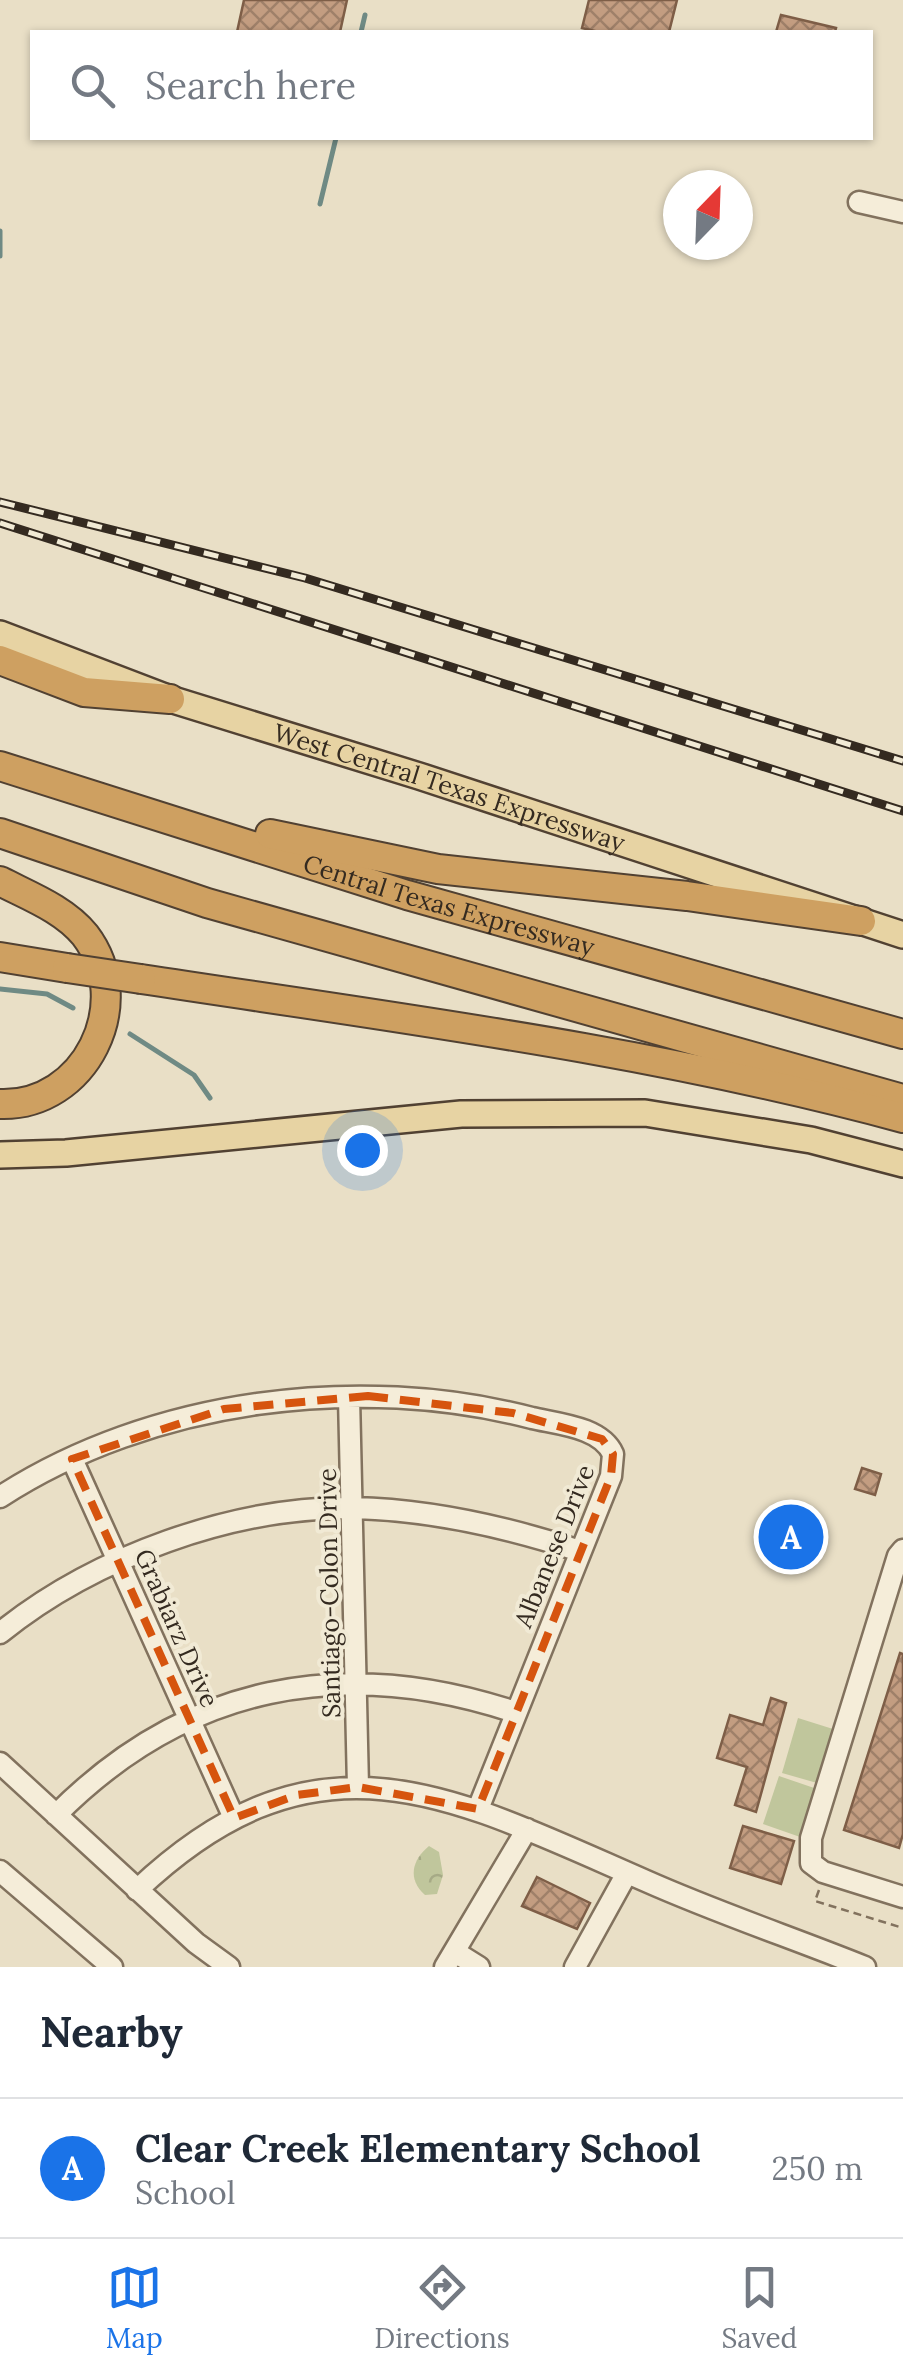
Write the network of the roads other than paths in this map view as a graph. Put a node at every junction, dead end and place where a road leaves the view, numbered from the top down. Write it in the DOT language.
graph roads {
  1 [pos="859,202"];
  2 [pos="903,212"];
  3 [pos="0,634"];
  4 [pos="0,660"];
  5 [pos="170,699"];
  6 [pos="0,765"];
  7 [pos="0,833"];
  8 [pos="0,880"];
  9 [pos="861,921"];
  10 [pos="903,935"];
  11 [pos="0,957"];
  12 [pos="903,1034"];
  13 [pos="903,1099"];
  14 [pos="0,1104"];
  15 [pos="903,1118"];
  16 [pos="0,1155"];
  17 [pos="903,1164"];
  18 [pos="348,1397"];
  19 [pos="72,1459"];
  20 [pos="0,1497"];
  21 [pos="352,1508"];
  22 [pos="903,1550"];
  23 [pos="580,1551"];
  24 [pos="118,1560"];
  25 [pos="0,1633"];
  26 [pos="356,1684"];
  27 [pos="515,1712"];
  28 [pos="191,1718"];
  29 [pos="0,1763"];
  30 [pos="358,1787"];
  31 [pos="478,1808"];
  32 [pos="56,1815"];
  33 [pos="234,1818"];
  34 [pos="527,1829"];
  35 [pos="0,1871"];
  36 [pos="627,1873"];
  37 [pos="137,1890"];
  38 [pos="903,1896"];
  39 [pos="450,1960"];
  40 [pos="112,1967"];
  41 [pos="228,1967"];
  42 [pos="479,1967"];
  43 [pos="575,1967"];
  44 [pos="865,1967"];
  1 -- 2 [label="street"];
  3 -- 5 [label="main road, West Central Texas Expressway"];
  4 -- 5 [label="highway"];
  5 -- 9 [label="main road, West Central Texas Expressway"];
  6 -- 9 [label="highway"];
  6 -- 12 [label="highway, Central Texas Expressway"];
  7 -- 13 [label="highway"];
  8 -- 14 [label="highway"];
  9 -- 10 [label="main road, West Central Texas Expressway"];
  11 -- 15 [label="highway, bridge"];
  16 -- 17 [label="main road"];
  18 -- 19 [label="street, Albanese Drive"];
  18 -- 21 [label="street, Santiago-Colon Drive"];
  18 -- 23 [label="street, Albanese Drive"];
  19 -- 20 [label="street, Albanese Drive"];
  19 -- 24 [label="street, Grabiarz Drive"];
  21 -- 23 [label="street"];
  21 -- 24 [label="street"];
  21 -- 26 [label="street, Santiago-Colon Drive"];
  22 -- 38 [label="street"];
  23 -- 27 [label="street, Albanese Drive"];
  24 -- 25 [label="street"];
  24 -- 28 [label="street, Grabiarz Drive"];
  26 -- 27 [label="street"];
  26 -- 28 [label="street"];
  26 -- 30 [label="street, Santiago-Colon Drive"];
  27 -- 31 [label="street, Albanese Drive"];
  28 -- 32 [label="street"];
  28 -- 33 [label="street, Grabiarz Drive"];
  29 -- 32 [label="street"];
  30 -- 31 [label="street"];
  30 -- 33 [label="street"];
  31 -- 34 [label="street"];
  32 -- 37 [label="street"];
  33 -- 37 [label="street"];
  34 -- 36 [label="street"];
  34 -- 39 [label="street"];
  35 -- 40 [label="street"];
  36 -- 43 [label="street"];
  36 -- 44 [label="street"];
  37 -- 41 [label="street"];
  39 -- 42 [label="street"];
}
